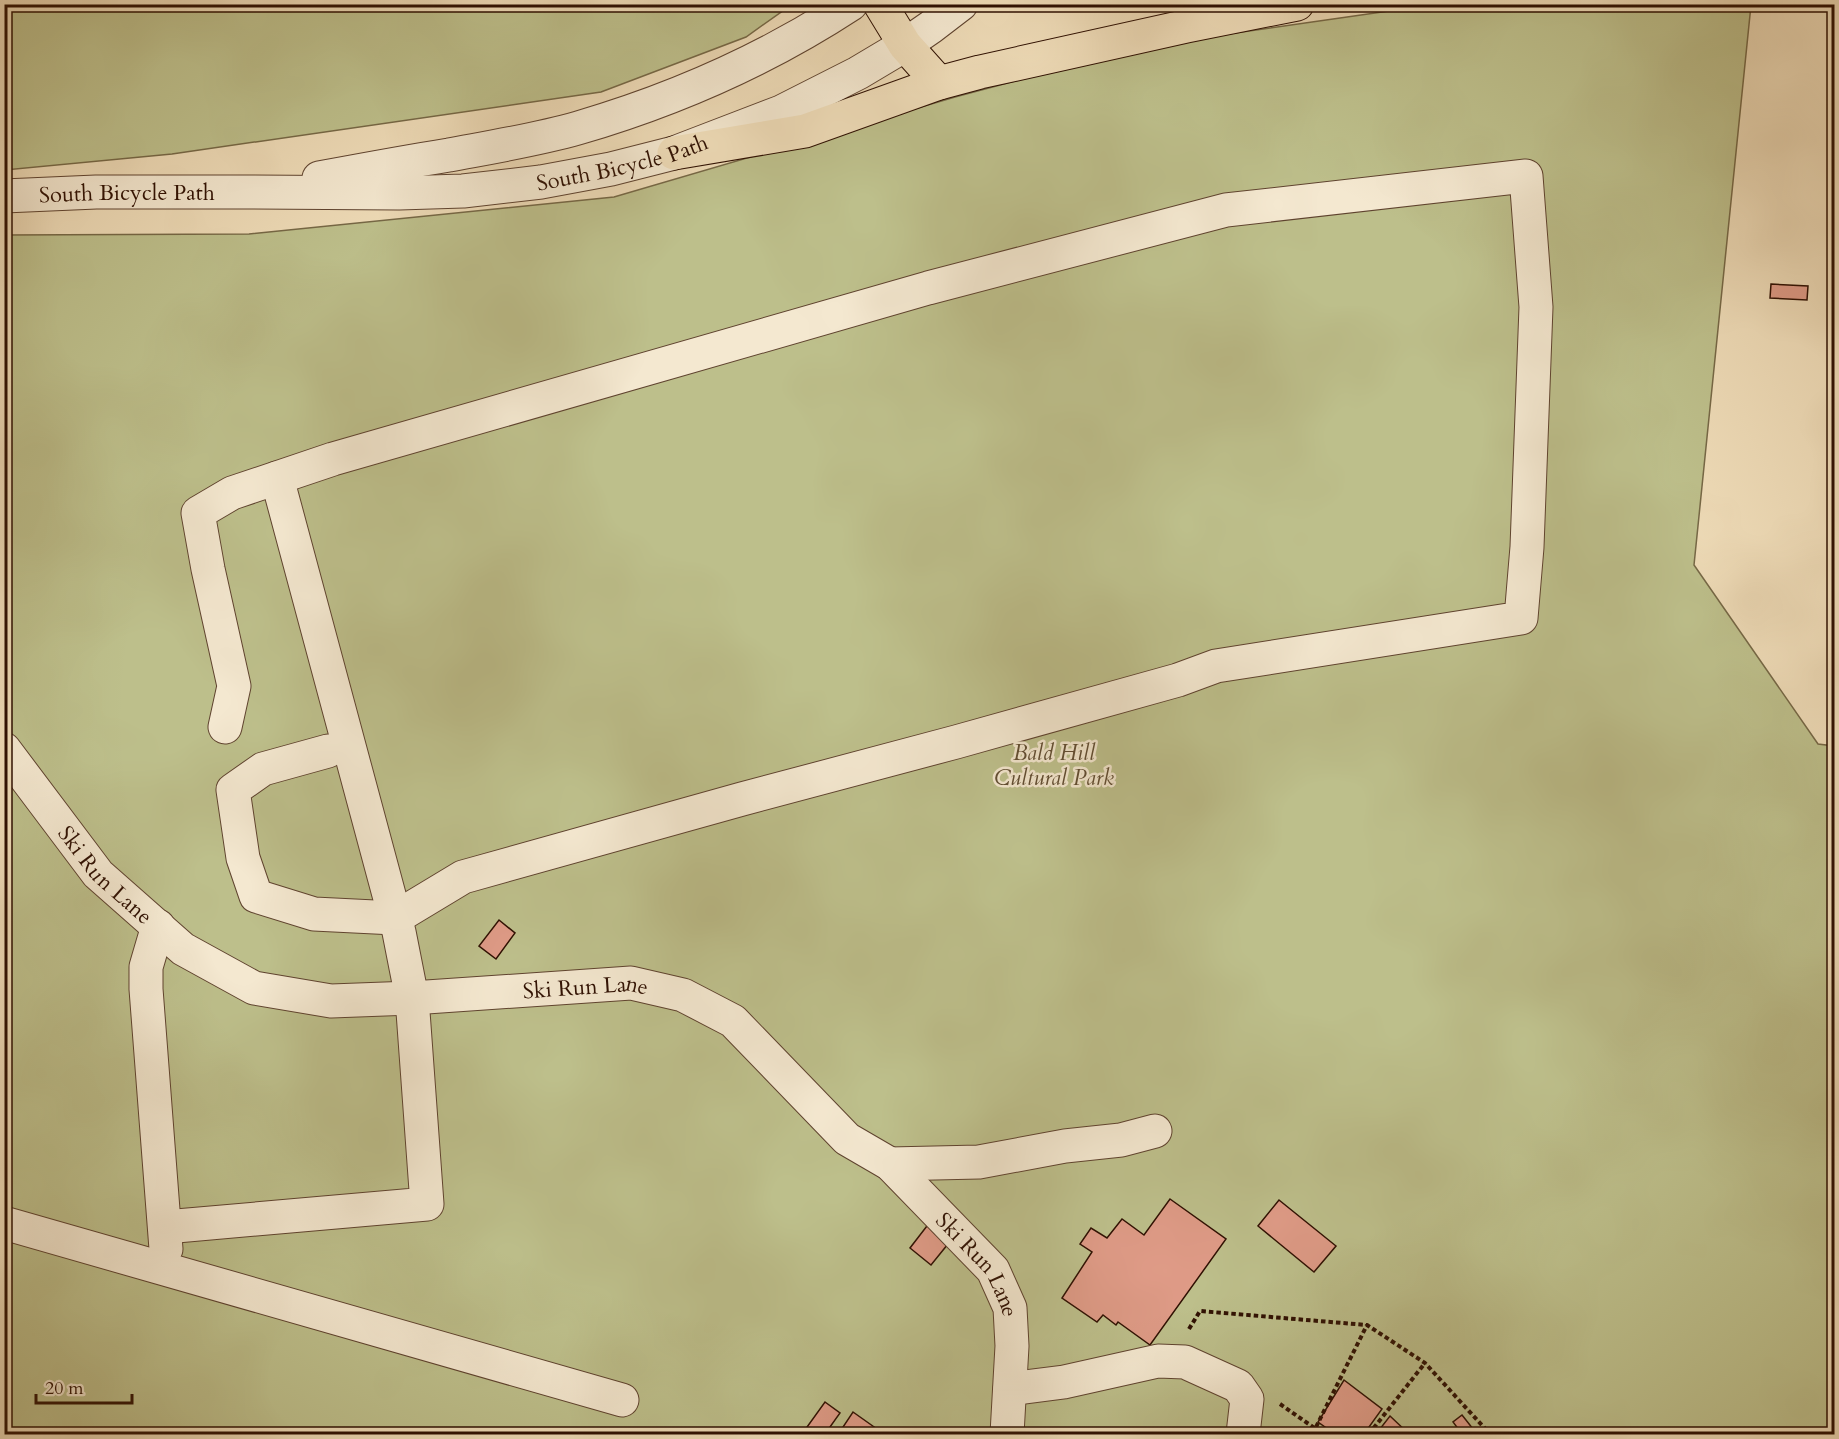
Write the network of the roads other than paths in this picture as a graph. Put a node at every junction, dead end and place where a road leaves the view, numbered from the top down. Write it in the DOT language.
graph roads {
  1 [pos="851,4"];
  2 [pos="880,4"];
  3 [pos="961,4"];
  4 [pos="1297,4"];
  5 [pos="905,45"];
  6 [pos="939,83"];
  7 [pos="674,153"];
  8 [pos="248,192"];
  9 [pos="4,196"];
  10 [pos="277,478"];
  11 [pos="225,728"];
  12 [pos="4,749"];
  13 [pos="328,752"];
  14 [pos="395,918"];
  15 [pos="158,926"];
  16 [pos="412,998"];
  17 [pos="1155,1131"];
  18 [pos="890,1164"];
  19 [pos="4,1223"];
  20 [pos="165,1227"];
  21 [pos="161,1268"];
  22 [pos="1010,1389"];
  23 [pos="622,1400"];
  24 [pos="1007,1434"];
  25 [pos="1243,1434"];
  1 -- 8 [label="street, South Bicycle Path"];
  2 -- 5 [label="highway"];
  3 -- 5 [label="street, South Bicycle Path"];
  4 -- 6 [label="highway"];
  5 -- 6 [label="highway"];
  5 -- 7 [label="street, South Bicycle Path"];
  6 -- 7 [label="highway"];
  7 -- 8 [label="street, South Bicycle Path"];
  8 -- 9 [label="street, South Bicycle Path"];
  10 -- 11 [label="street"];
  10 -- 14 [label="street"];
  10 -- 14 [label="street"];
  12 -- 15 [label="street, Ski Run Lane"];
  13 -- 14 [label="street"];
  14 -- 16 [label="street"];
  15 -- 16 [label="street, Ski Run Lane"];
  15 -- 20 [label="street"];
  16 -- 18 [label="street, Ski Run Lane"];
  16 -- 20 [label="street"];
  17 -- 18 [label="street"];
  18 -- 22 [label="street, Ski Run Lane"];
  19 -- 21 [label="street"];
  20 -- 21 [label="street"];
  21 -- 23 [label="street"];
  22 -- 24 [label="street, Ski Run Lane"];
  22 -- 25 [label="street"];
}
